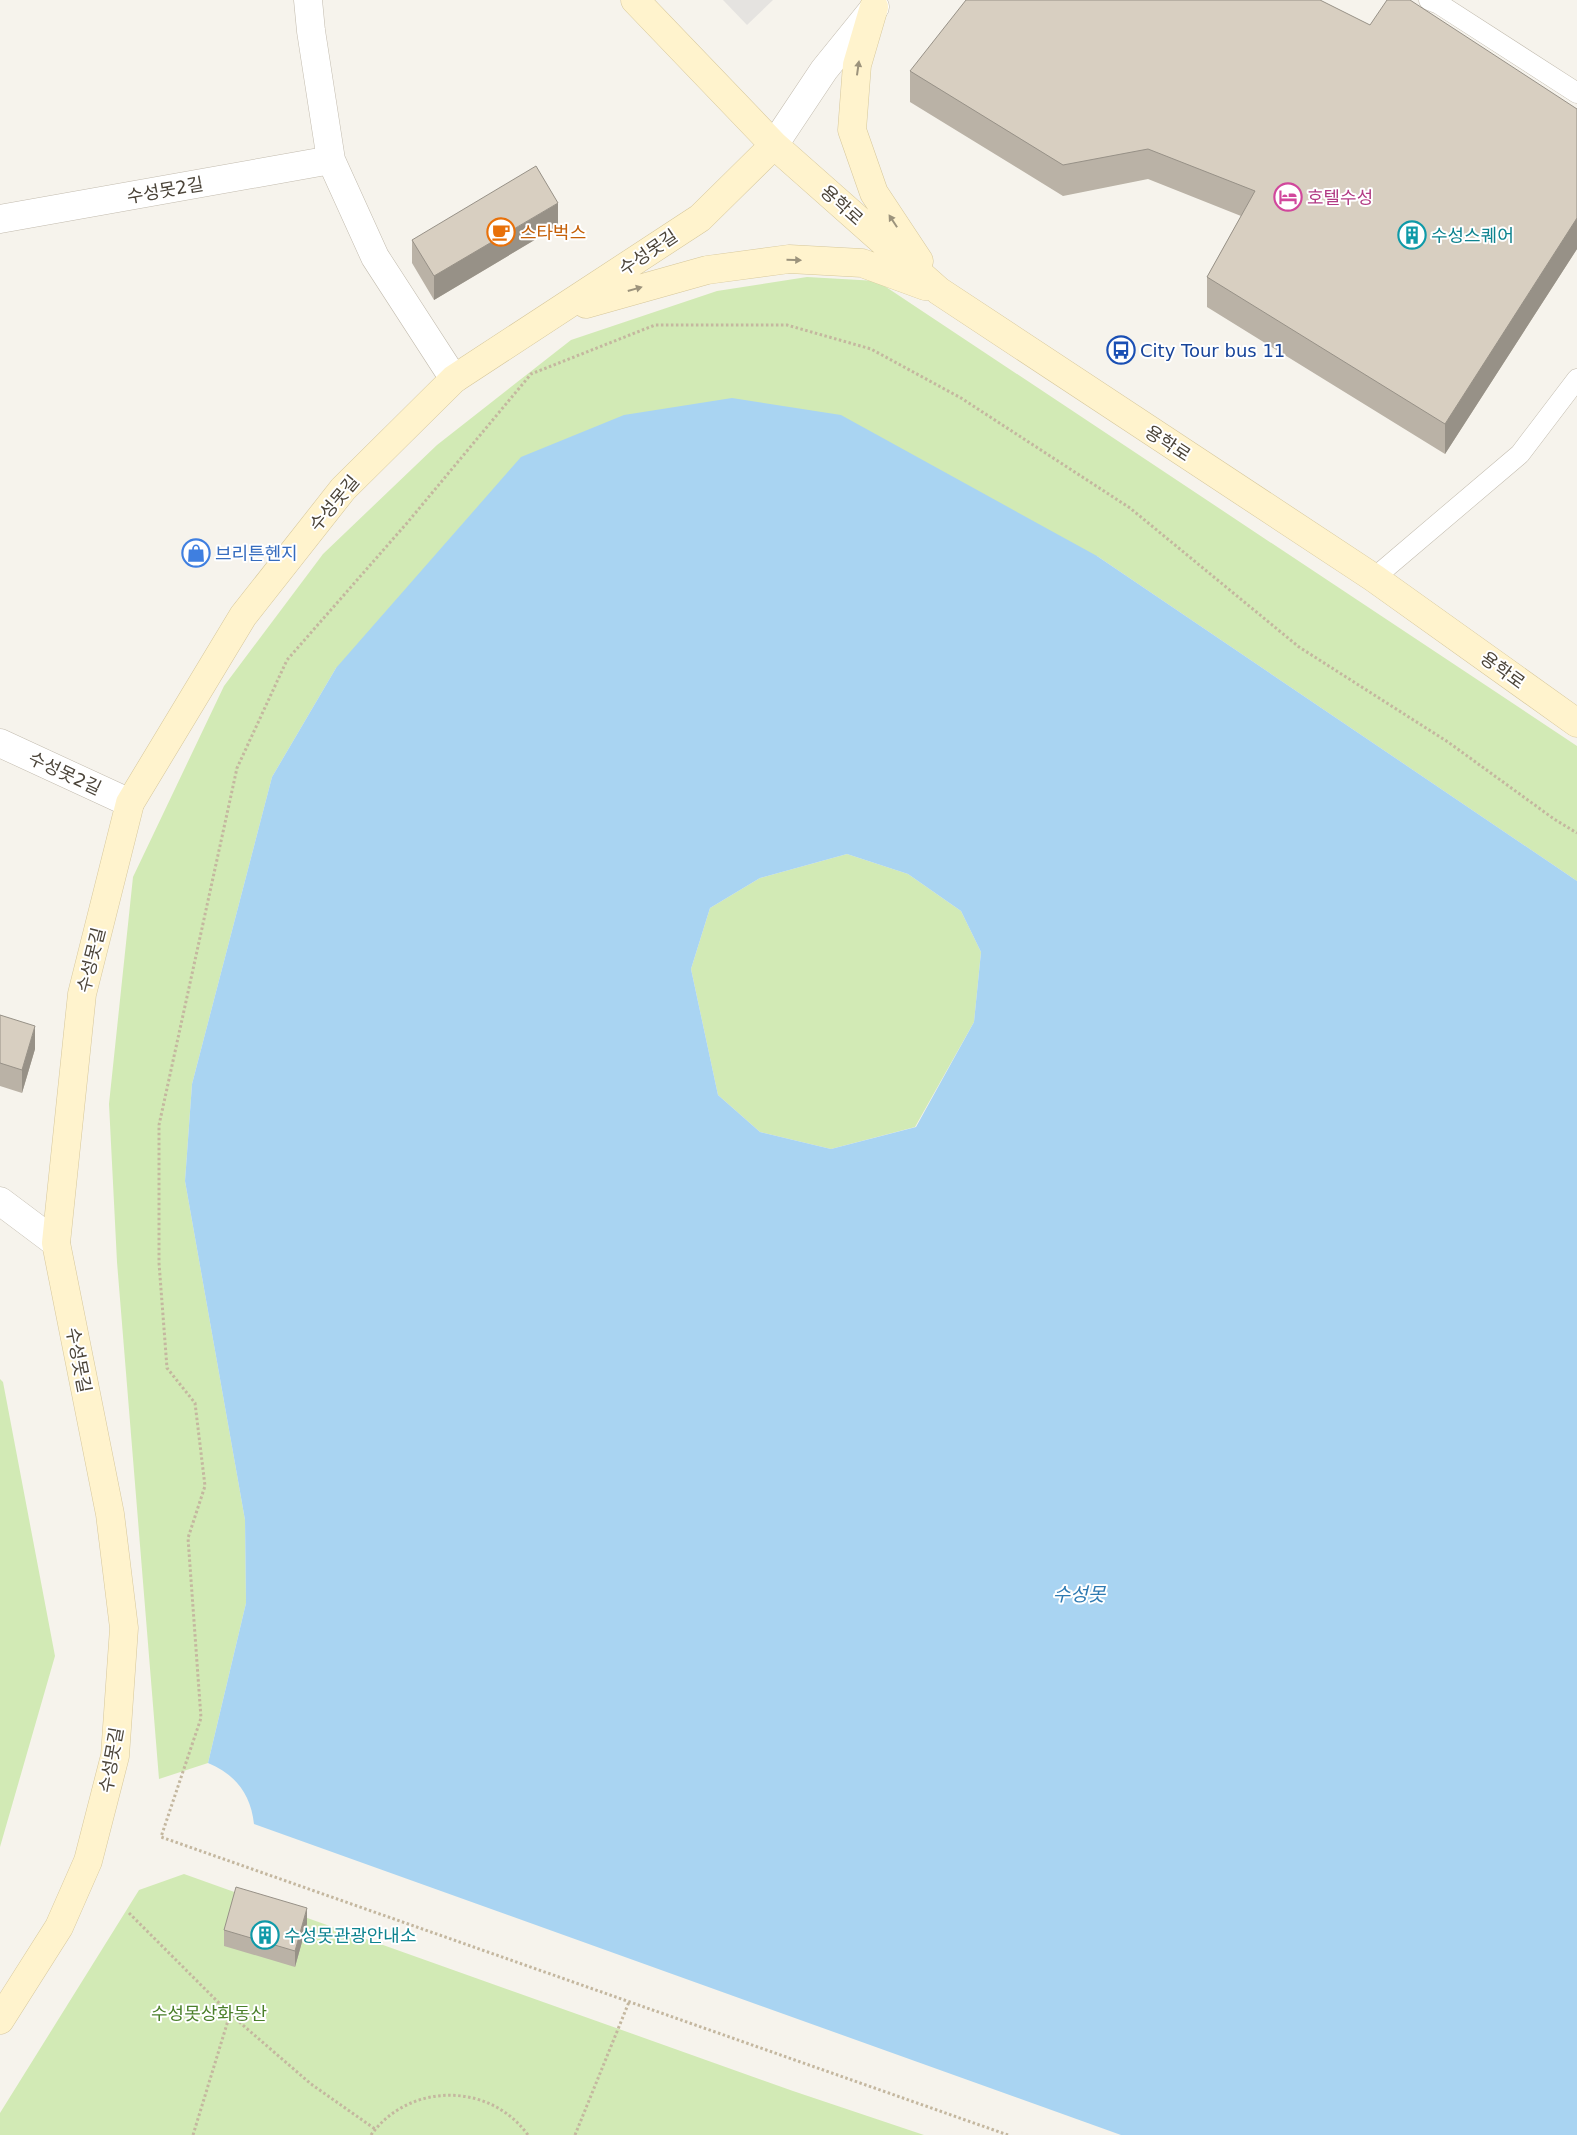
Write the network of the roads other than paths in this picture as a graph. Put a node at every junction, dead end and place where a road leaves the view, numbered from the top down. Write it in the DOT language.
graph roads {
  1 [pos="308,0"];
  2 [pos="635,0"];
  3 [pos="1429,0"];
  4 [pos="878,4"];
  5 [pos="1577,93"];
  6 [pos="774,144"];
  7 [pos="331,160"];
  8 [pos="0,219"];
  9 [pos="939,291"];
  10 [pos="555,314"];
  11 [pos="454,379"];
  12 [pos="1577,379"];
  13 [pos="1374,578"];
  14 [pos="1577,723"];
  15 [pos="0,743"];
  16 [pos="130,803"];
  17 [pos="0,1201"];
  18 [pos="56,1243"];
  19 [pos="0,2020"];
  1 -- 7 [label="street"];
  2 -- 6 [label="street, 용학로"];
  3 -- 5 [label="lane"];
  4 -- 6 [label="street"];
  9 -- 4 [label="street, one-way"];
  6 -- 9 [label="street, 용학로"];
  6 -- 10 [label="street, 수성못길"];
  7 -- 8 [label="street, 수성못2길"];
  7 -- 11 [label="street"];
  10 -- 9 [label="street, one-way"];
  9 -- 13 [label="street, 용학로"];
  10 -- 11 [label="street, 수성못길"];
  11 -- 16 [label="street, 수성못길"];
  12 -- 13 [label="lane"];
  13 -- 14 [label="street, 용학로"];
  15 -- 16 [label="street, 수성못2길"];
  16 -- 18 [label="street, 수성못길"];
  17 -- 18 [label="street"];
  18 -- 19 [label="street, 수성못길"];
}
